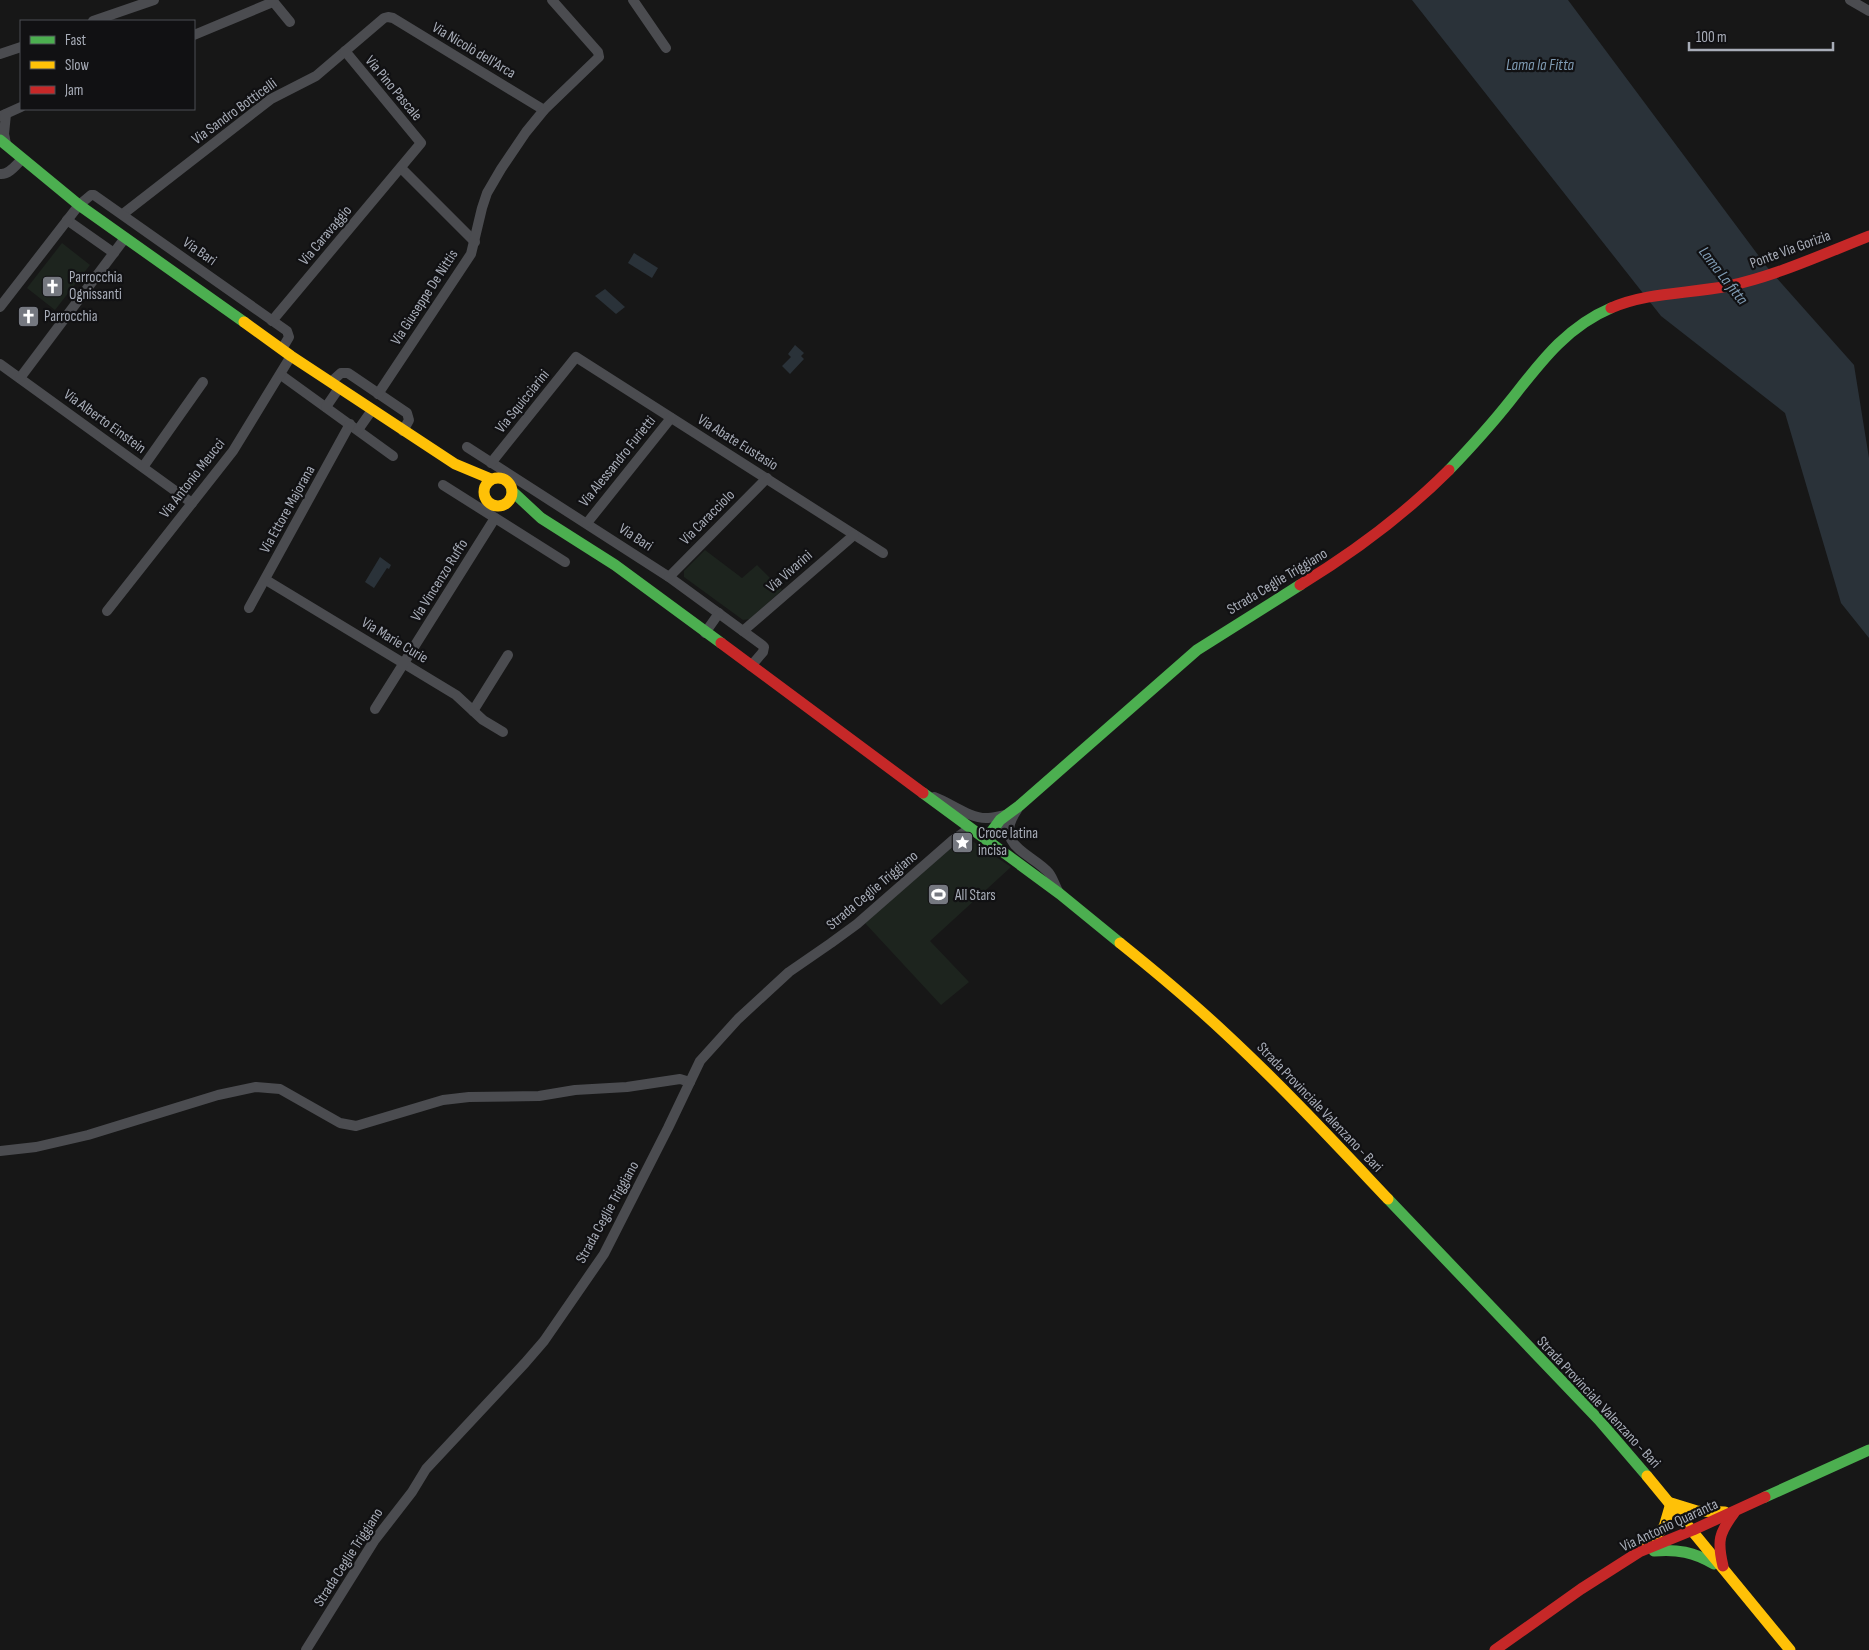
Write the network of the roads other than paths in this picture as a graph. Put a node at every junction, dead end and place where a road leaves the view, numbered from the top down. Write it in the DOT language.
graph roads {
  1 [pos="154,0"];
  2 [pos="552,0"];
  3 [pos="633,0"];
  4 [pos="1850,0"];
  5 [pos="273,1"];
  6 [pos="1869,11"];
  7 [pos="388,17"];
  8 [pos="96,20"];
  9 [pos="290,22"];
  10 [pos="195,35"];
  11 [pos="20,46"];
  12 [pos="666,48"];
  13 [pos="344,51"];
  14 [pos="0,54"];
  15 [pos="20,107"];
  16 [pos="544,110"];
  17 [pos="3,115"];
  18 [pos="3,142"];
  19 [pos="421,144"];
  20 [pos="22,159"];
  21 [pos="401,168"];
  22 [pos="0,174"];
  23 [pos="79,205"];
  24 [pos="122,214"];
  25 [pos="67,220"];
  26 [pos="1869,236"];
  27 [pos="125,238"];
  28 [pos="475,242"];
  29 [pos="114,253"];
  30 [pos="0,307"];
  31 [pos="272,321"];
  32 [pos="282,349"];
  33 [pos="291,356"];
  34 [pos="576,357"];
  35 [pos="0,364"];
  36 [pos="1534,367"];
  37 [pos="281,375"];
  38 [pos="20,378"];
  39 [pos="203,382"];
  40 [pos="335,385"];
  41 [pos="378,394"];
  42 [pos="326,407"];
  43 [pos="372,410"];
  44 [pos="671,418"];
  45 [pos="354,427"];
  46 [pos="403,431"];
  47 [pos="467,447"];
  48 [pos="394,456"];
  49 [pos="491,463"];
  50 [pos="455,464"];
  51 [pos="143,467"];
  52 [pos="507,476"];
  53 [pos="766,478"];
  54 [pos="491,479"];
  55 [pos="443,485"];
  56 [pos="512,491"];
  57 [pos="483,493"];
  58 [pos="192,503"];
  59 [pos="504,505"];
  60 [pos="488,508"];
  61 [pos="495,518"];
  62 [pos="541,518"];
  63 [pos="587,523"];
  64 [pos="854,535"];
  65 [pos="883,553"];
  66 [pos="565,562"];
  67 [pos="669,577"];
  68 [pos="266,580"];
  69 [pos="249,608"];
  70 [pos="107,612"];
  71 [pos="719,613"];
  72 [pos="743,631"];
  73 [pos="705,632"];
  74 [pos="508,655"];
  75 [pos="404,663"];
  76 [pos="751,666"];
  77 [pos="375,708"];
  78 [pos="473,711"];
  79 [pos="834,728"];
  80 [pos="503,732"];
  81 [pos="922,794"];
  82 [pos="1007,819"];
  83 [pos="970,828"];
  84 [pos="986,839"];
  85 [pos="1060,894"];
  86 [pos="690,1082"];
  87 [pos="0,1151"];
  88 [pos="1869,1450"];
  89 [pos="1671,1503"];
  90 [pos="1736,1510"];
  91 [pos="1693,1530"];
  92 [pos="1640,1552"];
  93 [pos="1725,1572"];
  94 [pos="306,1650"];
  95 [pos="1495,1650"];
  96 [pos="1790,1650"];
  1 -- 8 [label="street"];
  2 -- 16 [label="street, Via Giuseppe De Nittis"];
  3 -- 12 [label="street"];
  4 -- 6 [label="street"];
  5 -- 9 [label="street"];
  5 -- 10 [label="street"];
  7 -- 13 [label="street, Via Sandro Botticelli"];
  7 -- 16 [label="street, Via Nicolò dell'Arca"];
  11 -- 14 [label="street"];
  13 -- 19 [label="street, Via Pino Pascale"];
  13 -- 24 [label="street, Via Sandro Botticelli"];
  15 -- 17 [label="street"];
  16 -- 28 [label="street, Via Giuseppe De Nittis"];
  17 -- 18 [label="street"];
  18 -- 20 [label="main road, Via Bari"];
  19 -- 21 [label="street, Via Caravaggio"];
  20 -- 22 [label="street"];
  20 -- 23 [label="main road, Via Bari"];
  21 -- 28 [label="street"];
  21 -- 31 [label="street, Via Caravaggio"];
  23 -- 24 [label="street, Via Bari"];
  23 -- 25 [label="street"];
  23 -- 27 [label="main road, Via Bari"];
  24 -- 31 [label="street, Via Bari"];
  25 -- 29 [label="street"];
  25 -- 30 [label="street"];
  26 -- 36 [label="main road, Ponte Via Gorizia"];
  27 -- 29 [label="street"];
  27 -- 32 [label="main road, Via Bari"];
  28 -- 41 [label="street, Via Giuseppe De Nittis"];
  29 -- 38 [label="street"];
  31 -- 32 [label="street, Via Bari"];
  32 -- 33 [label="main road, Via Bari"];
  33 -- 37 [label="street, Via Antonio Meucci"];
  33 -- 40 [label="main road, Via Bari"];
  34 -- 44 [label="street, Via Abate Eustasio"];
  34 -- 49 [label="street, Via Squicciarini"];
  35 -- 38 [label="street, Via Alberto Einstein"];
  36 -- 82 [label="main road, Strada Ceglie Triggiano"];
  37 -- 42 [label="street"];
  37 -- 58 [label="street, Via Antonio Meucci"];
  38 -- 51 [label="street, Via Alberto Einstein"];
  39 -- 51 [label="street"];
  40 -- 41 [label="street"];
  40 -- 42 [label="street"];
  40 -- 43 [label="main road, Via Bari"];
  41 -- 46 [label="street"];
  42 -- 45 [label="street"];
  43 -- 45 [label="street, Via Ettore Majorana"];
  43 -- 46 [label="main road, Via Bari"];
  44 -- 53 [label="street, Via Abate Eustasio"];
  44 -- 63 [label="street, Via Alessandro Furietti"];
  45 -- 48 [label="street"];
  45 -- 68 [label="street, Via Ettore Majorana"];
  46 -- 50 [label="main road, Via Bari"];
  47 -- 49 [label="street, Via Bari"];
  49 -- 52 [label="street, Via Bari"];
  50 -- 54 [label="main road, Via Bari"];
  50 -- 57 [label="main road, Via Bari"];
  51 -- 58 [label="street, Via Alberto Einstein"];
  52 -- 54 [label="main road, Via Bari"];
  52 -- 56 [label="main road, Via Bari"];
  52 -- 63 [label="street, Via Bari"];
  53 -- 64 [label="street, Via Abate Eustasio"];
  53 -- 67 [label="street, Via Caracciolo"];
  54 -- 57 [label="main road"];
  55 -- 60 [label="street, Via Bari"];
  56 -- 59 [label="main road"];
  56 -- 62 [label="main road, Via Bari"];
  57 -- 60 [label="main road, Via Bari"];
  58 -- 70 [label="street, Via Antonio Meucci"];
  59 -- 60 [label="main road, Via Bari"];
  59 -- 62 [label="main road, Via Bari"];
  60 -- 61 [label="street, Via Bari"];
  61 -- 66 [label="street, Via Bari"];
  61 -- 75 [label="street, Via Vincenzo Ruffo"];
  62 -- 73 [label="main road, Via Bari"];
  63 -- 67 [label="street, Via Bari"];
  64 -- 65 [label="street, Via Abate Eustasio"];
  64 -- 72 [label="street, Via Vivarini"];
  67 -- 71 [label="street, Via Bari"];
  68 -- 69 [label="street, Via Ettore Majorana"];
  68 -- 75 [label="street, Via Marie Curie"];
  71 -- 72 [label="street, Via Bari"];
  71 -- 73 [label="street"];
  72 -- 76 [label="street, Via Bari"];
  73 -- 76 [label="main road, Via Bari"];
  74 -- 78 [label="street"];
  75 -- 77 [label="street, Via Vincenzo Ruffo"];
  75 -- 78 [label="street, Via Marie Curie"];
  76 -- 79 [label="main road, Via Bari"];
  78 -- 80 [label="street, Via Marie Curie"];
  79 -- 81 [label="main road, Strada Provinciale Valenzano - Bari"];
  81 -- 82 [label="street, Strada Ceglie Triggiano"];
  81 -- 83 [label="main road, Strada Provinciale Valenzano - Bari"];
  82 -- 84 [label="main road, Strada Ceglie Triggiano"];
  82 -- 85 [label="street"];
  83 -- 84 [label="main road, Strada Provinciale Valenzano - Bari"];
  83 -- 86 [label="street, Strada Ceglie Triggiano"];
  84 -- 85 [label="main road, Strada Provinciale Valenzano - Bari"];
  85 -- 89 [label="main road, Strada Provinciale Valenzano - Bari"];
  86 -- 87 [label="street"];
  86 -- 94 [label="street, Strada Ceglie Triggiano"];
  88 -- 90 [label="main road, Via Antonio Quaranta"];
  89 -- 90 [label="main road"];
  89 -- 91 [label="main road, Strada Provinciale Valenzano - Bari"];
  89 -- 92 [label="main road"];
  90 -- 91 [label="main road, Via Antonio Quaranta"];
  90 -- 93 [label="main road"];
  91 -- 92 [label="main road, Via Antonio Quaranta"];
  91 -- 93 [label="main road, Strada Provinciale Valenzano - Bari"];
  92 -- 93 [label="main road"];
  92 -- 95 [label="main road, Via Antonio Quaranta"];
  93 -- 96 [label="main road"];
}
